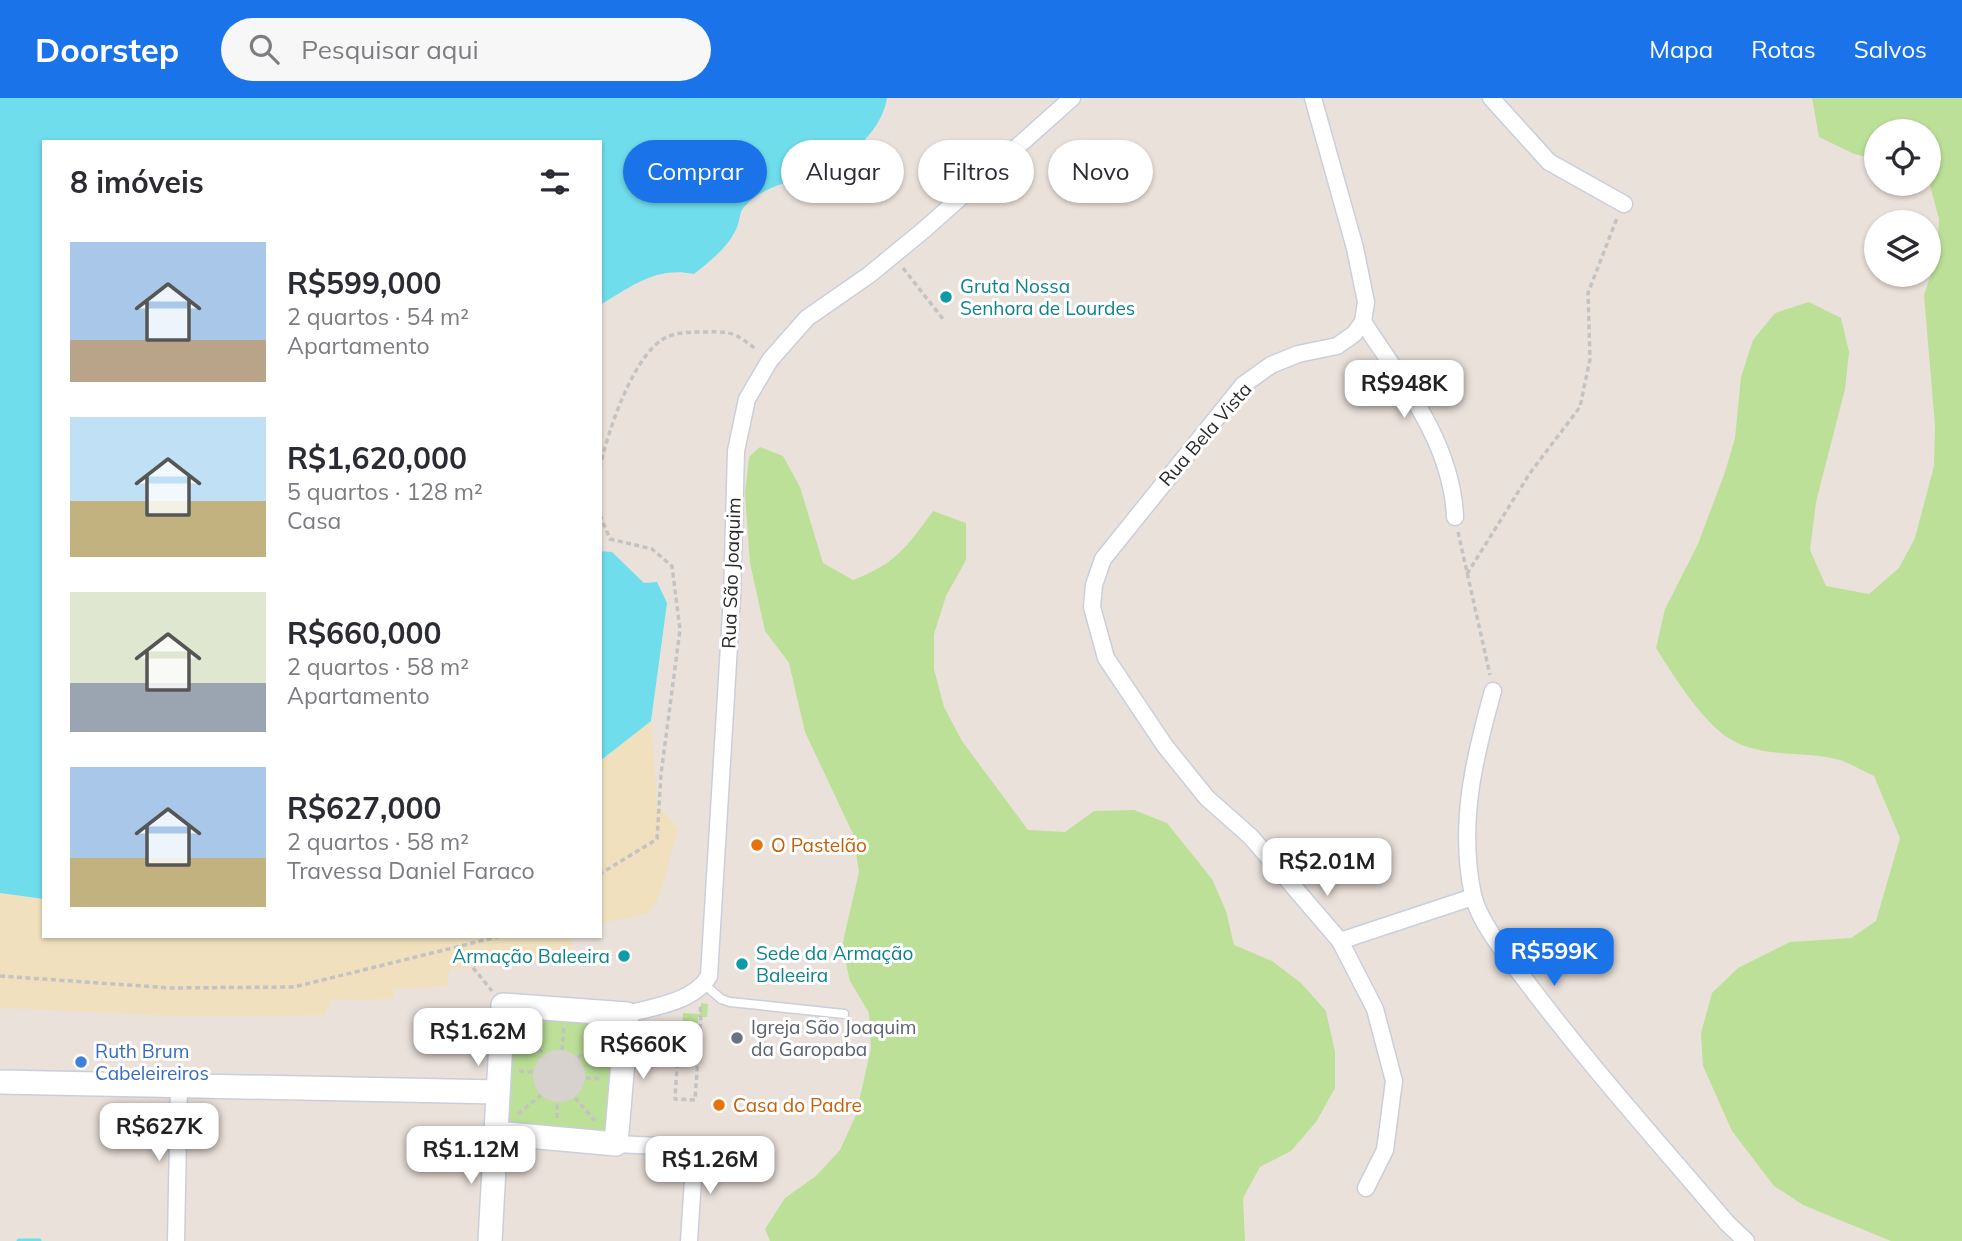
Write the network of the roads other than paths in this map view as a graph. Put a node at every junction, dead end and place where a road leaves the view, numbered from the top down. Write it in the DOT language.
graph roads {
  1 [pos="1072,98"];
  2 [pos="1313,98"];
  3 [pos="1491,98"];
  4 [pos="1624,204"];
  5 [pos="1363,322"];
  6 [pos="1455,517"];
  7 [pos="1493,691"];
  8 [pos="1474,897"];
  9 [pos="1340,941"];
  10 [pos="704,984"];
  11 [pos="627,1014"];
  12 [pos="844,1014"];
  13 [pos="0,1082"];
  14 [pos="179,1086"];
  15 [pos="498,1092"];
  16 [pos="496,1133"];
  17 [pos="616,1144"];
  18 [pos="695,1149"];
  19 [pos="764,1151"];
  20 [pos="1366,1188"];
  21 [pos="177,1241"];
  22 [pos="490,1241"];
  23 [pos="689,1241"];
  24 [pos="1746,1241"];
  1 -- 10 [label="street, Rua São Joaquim"];
  2 -- 5 [label="street"];
  3 -- 4 [label="street"];
  5 -- 6 [label="street"];
  5 -- 9 [label="street, Rua Bela Vista"];
  7 -- 8 [label="street"];
  8 -- 9 [label="street"];
  8 -- 24 [label="street"];
  9 -- 20 [label="street, Rua Bela Vista"];
  10 -- 11 [label="street"];
  10 -- 12 [label="lane"];
  11 -- 15 [label="street"];
  11 -- 17 [label="street"];
  13 -- 14 [label="street"];
  14 -- 15 [label="street"];
  14 -- 21 [label="street"];
  15 -- 16 [label="street"];
  16 -- 17 [label="street"];
  16 -- 22 [label="street"];
  17 -- 18 [label="street"];
  18 -- 19 [label="street"];
  18 -- 23 [label="street"];
}
